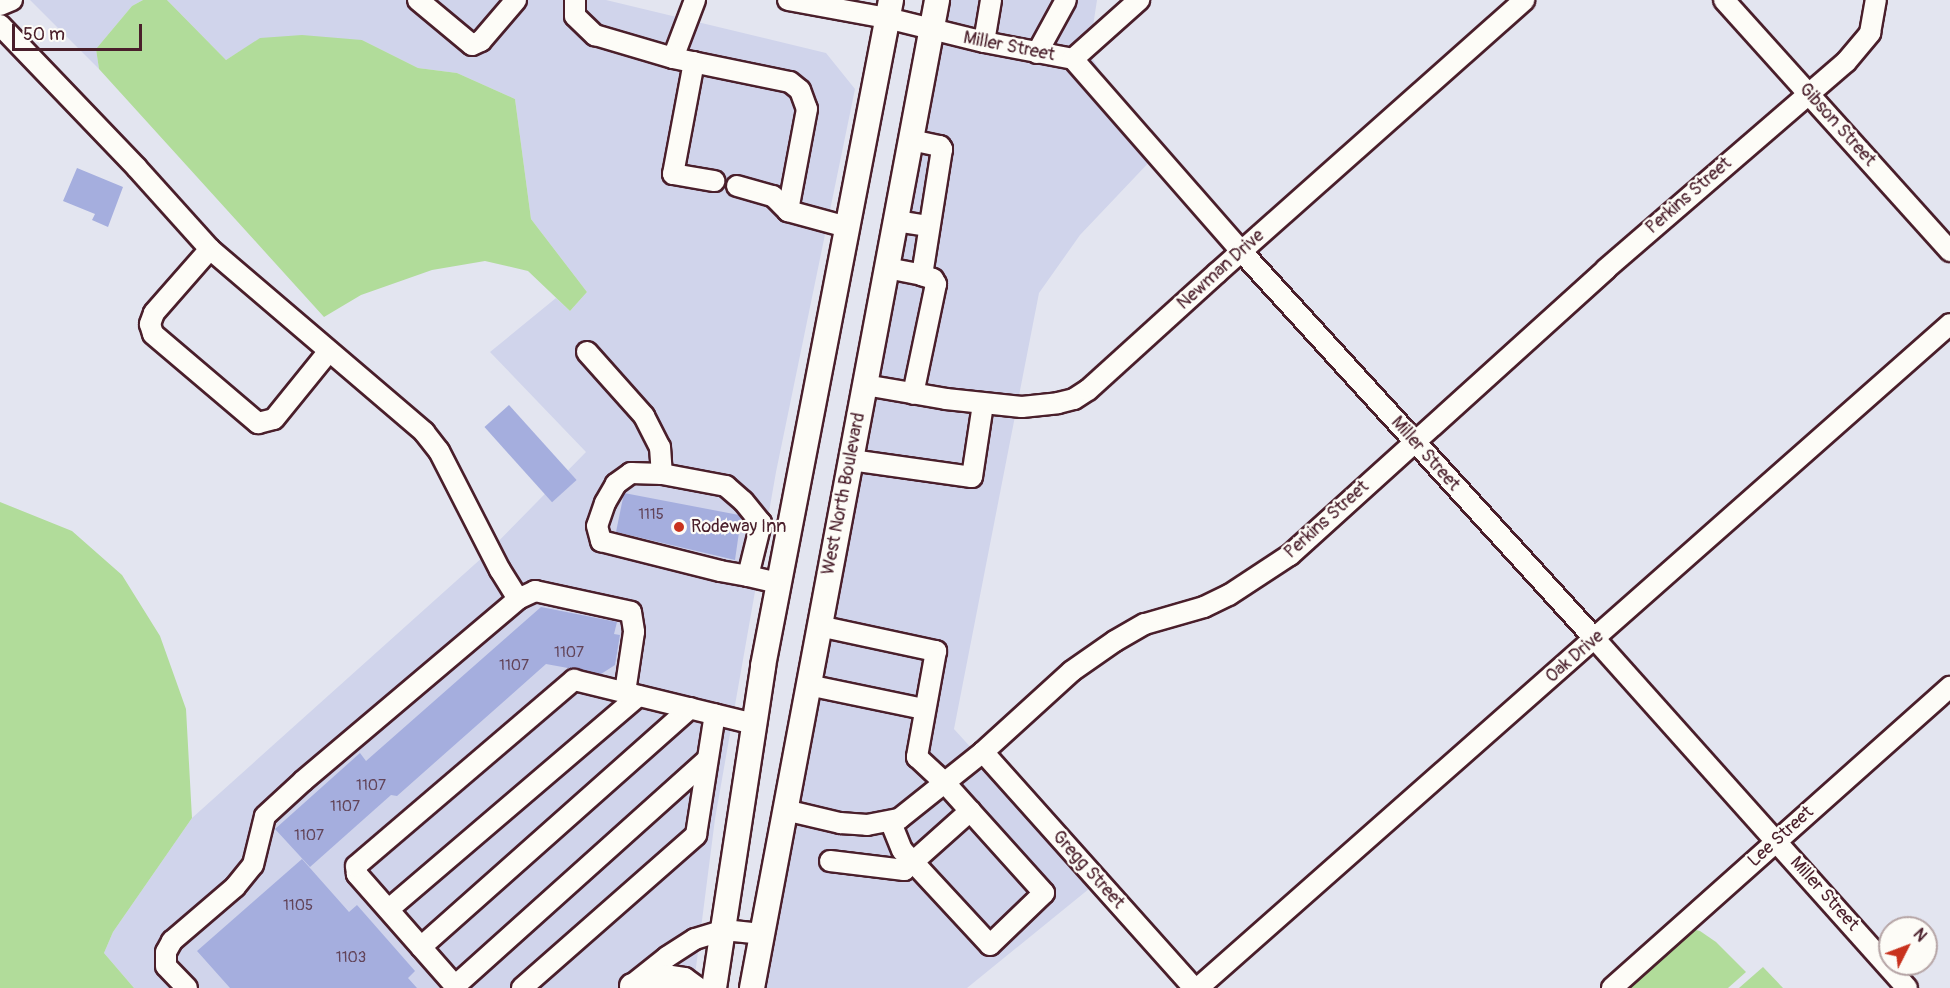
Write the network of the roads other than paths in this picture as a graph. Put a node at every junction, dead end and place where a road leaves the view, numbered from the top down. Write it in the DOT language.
graph roads {
  1 [pos="12,0"];
  2 [pos="418,0"];
  3 [pos="516,0"];
  4 [pos="574,0"];
  5 [pos="695,0"];
  6 [pos="788,0"];
  7 [pos="937,0"];
  8 [pos="991,0"];
  9 [pos="1066,0"];
  10 [pos="1139,0"];
  11 [pos="1524,0"];
  12 [pos="1724,0"];
  13 [pos="1876,0"];
  14 [pos="0,5"];
  15 [pos="889,9"];
  16 [pos="0,25"];
  17 [pos="932,30"];
  18 [pos="984,42"];
  19 [pos="1037,53"];
  20 [pos="673,58"];
  21 [pos="1073,59"];
  22 [pos="694,62"];
  23 [pos="1810,95"];
  24 [pos="911,140"];
  25 [pos="714,181"];
  26 [pos="737,186"];
  27 [pos="788,211"];
  28 [pos="896,221"];
  29 [pos="847,226"];
  30 [pos="929,226"];
  31 [pos="210,249"];
  32 [pos="1241,251"];
  33 [pos="1950,251"];
  34 [pos="887,268"];
  35 [pos="922,274"];
  36 [pos="1950,324"];
  37 [pos="328,351"];
  38 [pos="587,352"];
  39 [pos="865,386"];
  40 [pos="913,394"];
  41 [pos="983,404"];
  42 [pos="1413,443"];
  43 [pos="851,460"];
  44 [pos="662,474"];
  45 [pos="761,523"];
  46 [pos="788,534"];
  47 [pos="748,576"];
  48 [pos="779,583"];
  49 [pos="518,599"];
  50 [pos="819,626"];
  51 [pos="1595,639"];
  52 [pos="808,685"];
  53 [pos="1950,687"];
  54 [pos="631,694"];
  55 [pos="690,708"];
  56 [pos="924,709"];
  57 [pos="715,714"];
  58 [pos="754,724"];
  59 [pos="983,752"];
  60 [pos="707,760"];
  61 [pos="945,783"];
  62 [pos="785,810"];
  63 [pos="970,811"];
  64 [pos="890,821"];
  65 [pos="1776,842"];
  66 [pos="830,861"];
  67 [pos="913,862"];
  68 [pos="388,909"];
  69 [pos="724,930"];
  70 [pos="761,934"];
  71 [pos="421,947"];
  72 [pos="456,987"];
  73 [pos="630,987"];
  74 [pos="187,988"];
  75 [pos="522,988"];
  76 [pos="695,988"];
  77 [pos="714,988"];
  78 [pos="752,988"];
  79 [pos="1196,988"];
  80 [pos="1612,988"];
  81 [pos="1907,988"];
  1 -- 14 [label="street"];
  2 -- 3 [label="street"];
  4 -- 20 [label="street"];
  5 -- 20 [label="street"];
  6 -- 15 [label="street, Miller Street"];
  7 -- 17 [label="main road, West North Boulevard"];
  8 -- 18 [label="street"];
  9 -- 19 [label="street"];
  10 -- 21 [label="street"];
  11 -- 32 [label="street, Newman Drive"];
  12 -- 23 [label="street, Gibson Street"];
  13 -- 23 [label="street, Perkins Street"];
  15 -- 17 [label="street, Miller Street"];
  15 -- 29 [label="main road"];
  16 -- 31 [label="street"];
  17 -- 18 [label="street, Miller Street"];
  17 -- 24 [label="main road, West North Boulevard"];
  18 -- 19 [label="street, Miller Street"];
  19 -- 21 [label="street, Miller Street"];
  20 -- 22 [label="street"];
  21 -- 32 [label="street, Miller Street"];
  22 -- 25 [label="street"];
  22 -- 27 [label="street"];
  23 -- 33 [label="street, Gibson Street"];
  23 -- 42 [label="street, Perkins Street"];
  24 -- 28 [label="main road, West North Boulevard"];
  24 -- 30 [label="street"];
  26 -- 27 [label="street"];
  27 -- 29 [label="street"];
  28 -- 30 [label="street"];
  28 -- 34 [label="main road, West North Boulevard"];
  29 -- 46 [label="main road"];
  30 -- 35 [label="street"];
  31 -- 37 [label="street"];
  31 -- 37 [label="street"];
  32 -- 41 [label="street, Newman Drive"];
  32 -- 42 [label="street, Miller Street"];
  34 -- 35 [label="street"];
  34 -- 39 [label="main road, West North Boulevard"];
  35 -- 40 [label="street"];
  36 -- 51 [label="street, Oak Drive"];
  37 -- 49 [label="street"];
  38 -- 44 [label="street"];
  39 -- 40 [label="street, Newman Drive"];
  39 -- 43 [label="main road, West North Boulevard"];
  40 -- 41 [label="street, Newman Drive"];
  41 -- 43 [label="street"];
  42 -- 51 [label="street, Miller Street"];
  42 -- 59 [label="street, Perkins Street"];
  43 -- 50 [label="main road, West North Boulevard"];
  44 -- 45 [label="street"];
  44 -- 47 [label="street"];
  45 -- 46 [label="street"];
  45 -- 47 [label="street"];
  46 -- 48 [label="main road"];
  47 -- 48 [label="street"];
  48 -- 58 [label="main road"];
  49 -- 54 [label="street"];
  49 -- 74 [label="street"];
  50 -- 52 [label="main road, West North Boulevard"];
  50 -- 56 [label="street"];
  51 -- 65 [label="street, Miller Street"];
  51 -- 79 [label="street, Oak Drive"];
  52 -- 56 [label="street"];
  52 -- 62 [label="main road, West North Boulevard"];
  53 -- 65 [label="street, Lee Street"];
  54 -- 55 [label="street"];
  54 -- 68 [label="street"];
  54 -- 68 [label="street"];
  55 -- 57 [label="street"];
  55 -- 71 [label="street"];
  56 -- 61 [label="street"];
  57 -- 58 [label="street"];
  57 -- 60 [label="street"];
  58 -- 69 [label="main road"];
  59 -- 61 [label="street, Perkins Street"];
  59 -- 79 [label="street, Gregg Street"];
  60 -- 72 [label="street"];
  60 -- 75 [label="street"];
  61 -- 63 [label="street"];
  61 -- 64 [label="street, Perkins Street"];
  62 -- 64 [label="street, Perkins Street"];
  62 -- 70 [label="main road, West North Boulevard"];
  63 -- 67 [label="street"];
  63 -- 67 [label="street"];
  64 -- 67 [label="street"];
  65 -- 80 [label="street, Lee Street"];
  65 -- 81 [label="street, Miller Street"];
  66 -- 67 [label="street"];
  68 -- 71 [label="street"];
  69 -- 70 [label="street"];
  69 -- 73 [label="street"];
  69 -- 77 [label="main road"];
  70 -- 78 [label="main road, West North Boulevard"];
  71 -- 72 [label="street"];
  73 -- 76 [label="main road"];
}
